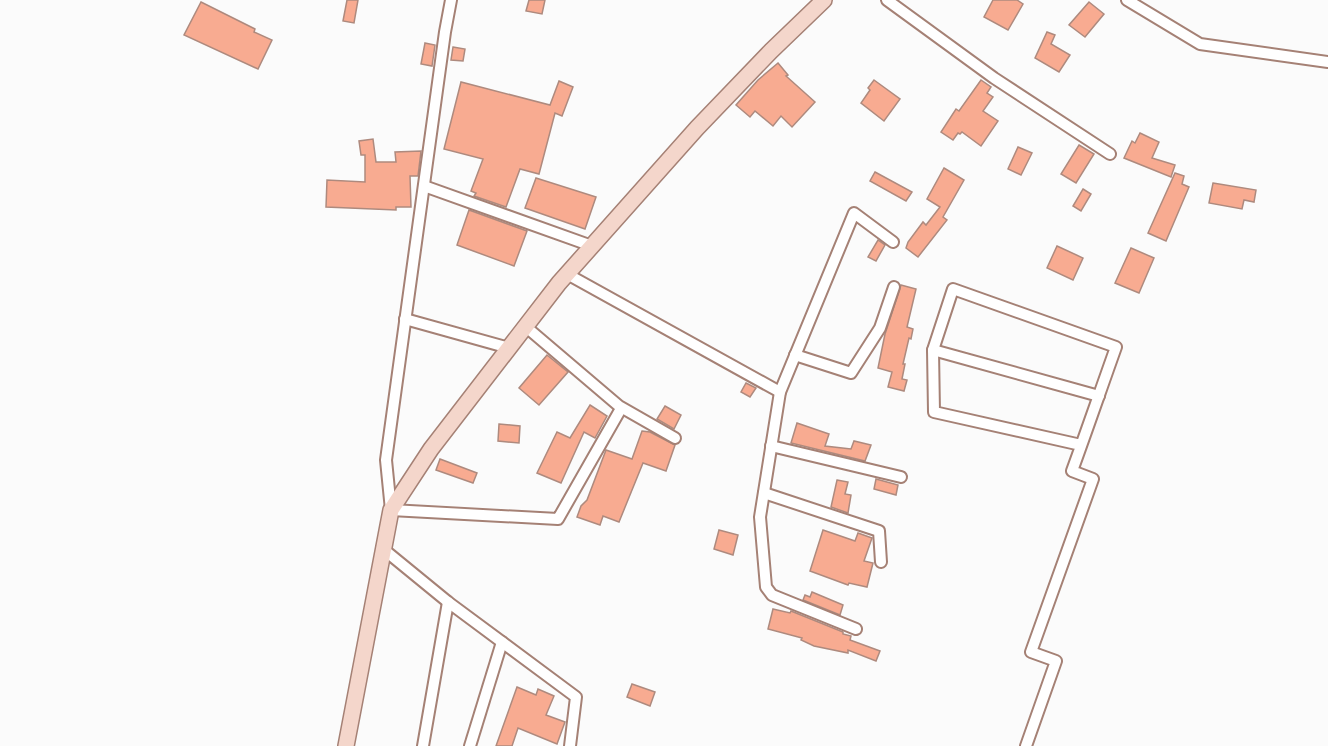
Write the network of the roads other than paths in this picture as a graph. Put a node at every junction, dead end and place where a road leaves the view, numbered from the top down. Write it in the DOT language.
graph roads {
  1 [pos="451,0"];
  2 [pos="824,0"];
  3 [pos="887,0"];
  4 [pos="1127,0"];
  5 [pos="1328,62"];
  6 [pos="1110,154"];
  7 [pos="424,186"];
  8 [pos="893,242"];
  9 [pos="592,246"];
  10 [pos="567,274"];
  11 [pos="894,287"];
  12 [pos="405,319"];
  13 [pos="525,326"];
  14 [pos="509,348"];
  15 [pos="933,350"];
  16 [pos="795,355"];
  17 [pos="780,392"];
  18 [pos="1099,396"];
  19 [pos="619,412"];
  20 [pos="675,438"];
  21 [pos="1081,445"];
  22 [pos="771,446"];
  23 [pos="901,477"];
  24 [pos="764,493"];
  25 [pos="391,510"];
  26 [pos="382,548"];
  27 [pos="881,562"];
  28 [pos="448,602"];
  29 [pos="856,629"];
  30 [pos="502,642"];
  31 [pos="346,746"];
  32 [pos="423,746"];
  33 [pos="470,746"];
  34 [pos="570,746"];
  35 [pos="1026,746"];
  1 -- 7 [label="street"];
  2 -- 9 [label="street"];
  3 -- 6 [label="street"];
  4 -- 5 [label="street"];
  7 -- 9 [label="street"];
  7 -- 12 [label="street"];
  8 -- 16 [label="street"];
  9 -- 10 [label="street"];
  10 -- 13 [label="street"];
  10 -- 17 [label="street"];
  11 -- 16 [label="street"];
  12 -- 14 [label="street"];
  12 -- 25 [label="street"];
  13 -- 14 [label="street"];
  13 -- 20 [label="street"];
  14 -- 25 [label="street"];
  15 -- 18 [label="street"];
  15 -- 18 [label="street"];
  15 -- 21 [label="street"];
  16 -- 17 [label="street"];
  17 -- 22 [label="street"];
  18 -- 21 [label="street"];
  19 -- 25 [label="street"];
  21 -- 35 [label="street"];
  22 -- 23 [label="street"];
  22 -- 24 [label="street"];
  24 -- 27 [label="street"];
  24 -- 29 [label="street"];
  25 -- 26 [label="street"];
  26 -- 28 [label="street"];
  26 -- 31 [label="street"];
  28 -- 30 [label="street"];
  28 -- 32 [label="street"];
  30 -- 33 [label="street"];
  30 -- 34 [label="street"];
}
